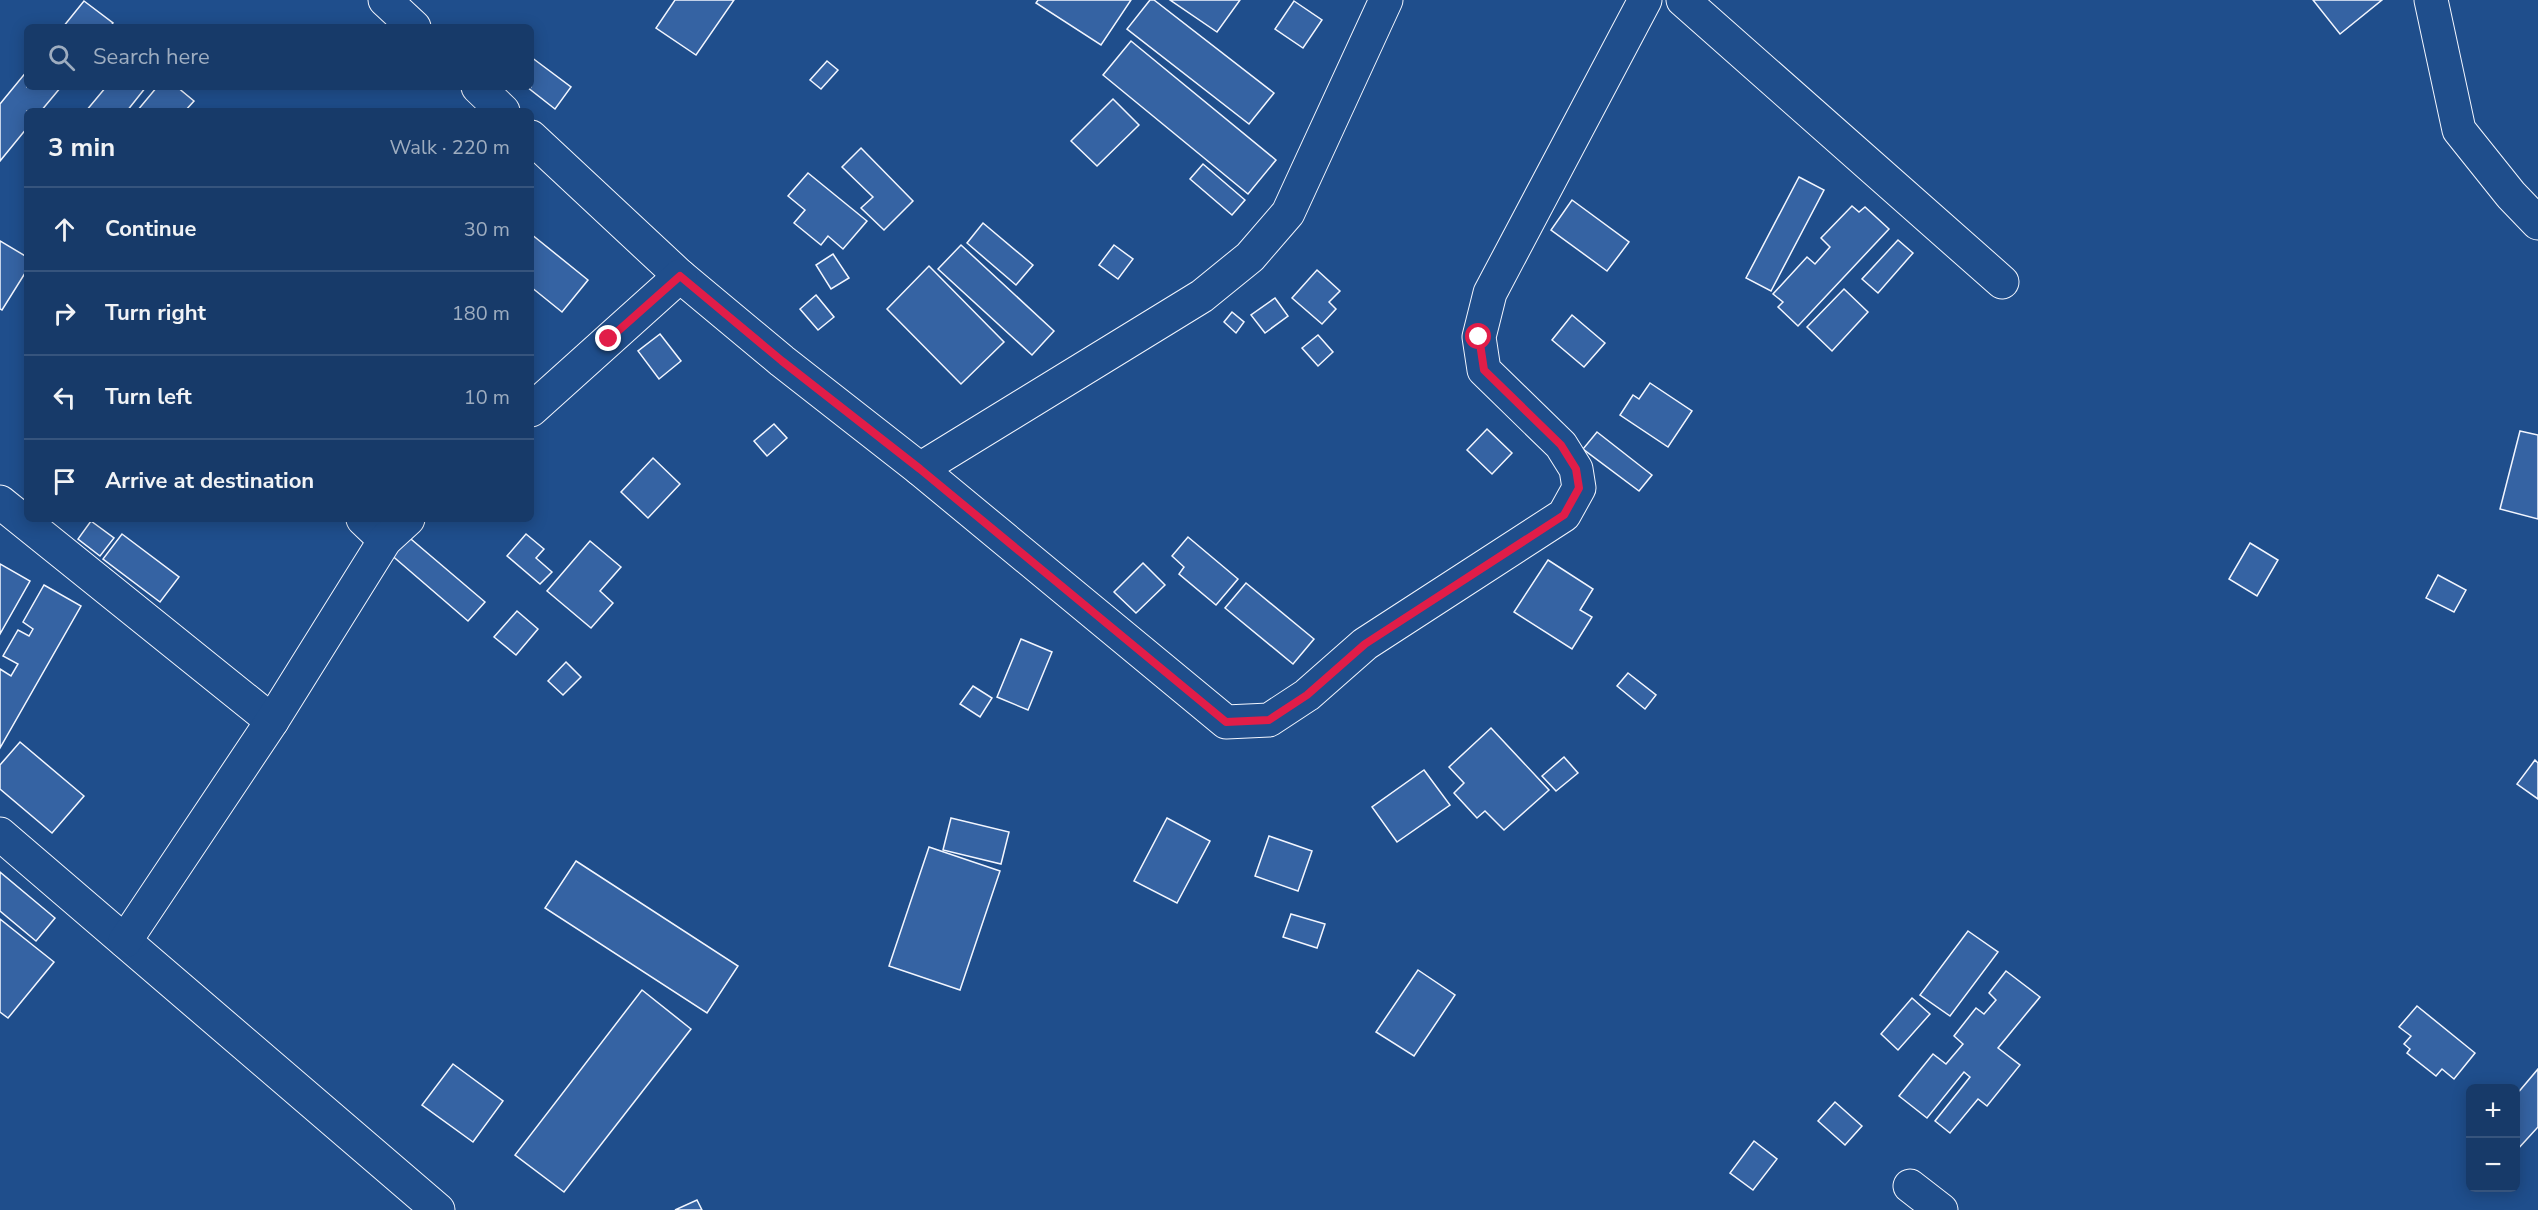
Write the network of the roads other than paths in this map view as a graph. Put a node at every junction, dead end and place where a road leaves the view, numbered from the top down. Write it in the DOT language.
graph roads {
  1 [pos="385,0"];
  2 [pos="1386,0"];
  3 [pos="1645,0"];
  4 [pos="1683,0"];
  5 [pos="2432,0"];
  6 [pos="411,24"];
  7 [pos="481,90"];
  8 [pos="501,108"];
  9 [pos="534,140"];
  10 [pos="2538,223"];
  11 [pos="680,276"];
  12 [pos="2002,282"];
  13 [pos="534,407"];
  14 [pos="920,469"];
  15 [pos="0,502"];
  16 [pos="24,521"];
  17 [pos="25,522"];
  18 [pos="386,526"];
  19 [pos="272,721"];
  20 [pos="0,834"];
  21 [pos="125,941"];
  22 [pos="1910,1186"];
  23 [pos="438,1210"];
  24 [pos="1941,1210"];
  1 -- 6 [label="street"];
  2 -- 14 [label="street"];
  3 -- 14 [label="street"];
  4 -- 12 [label="street"];
  5 -- 10 [label="street"];
  7 -- 8 [label="street"];
  9 -- 11 [label="street"];
  11 -- 13 [label="street"];
  11 -- 14 [label="street"];
  15 -- 16 [label="street"];
  17 -- 19 [label="street"];
  18 -- 19 [label="street"];
  19 -- 21 [label="street"];
  20 -- 21 [label="street"];
  21 -- 23 [label="street"];
  22 -- 24 [label="street"];
}
